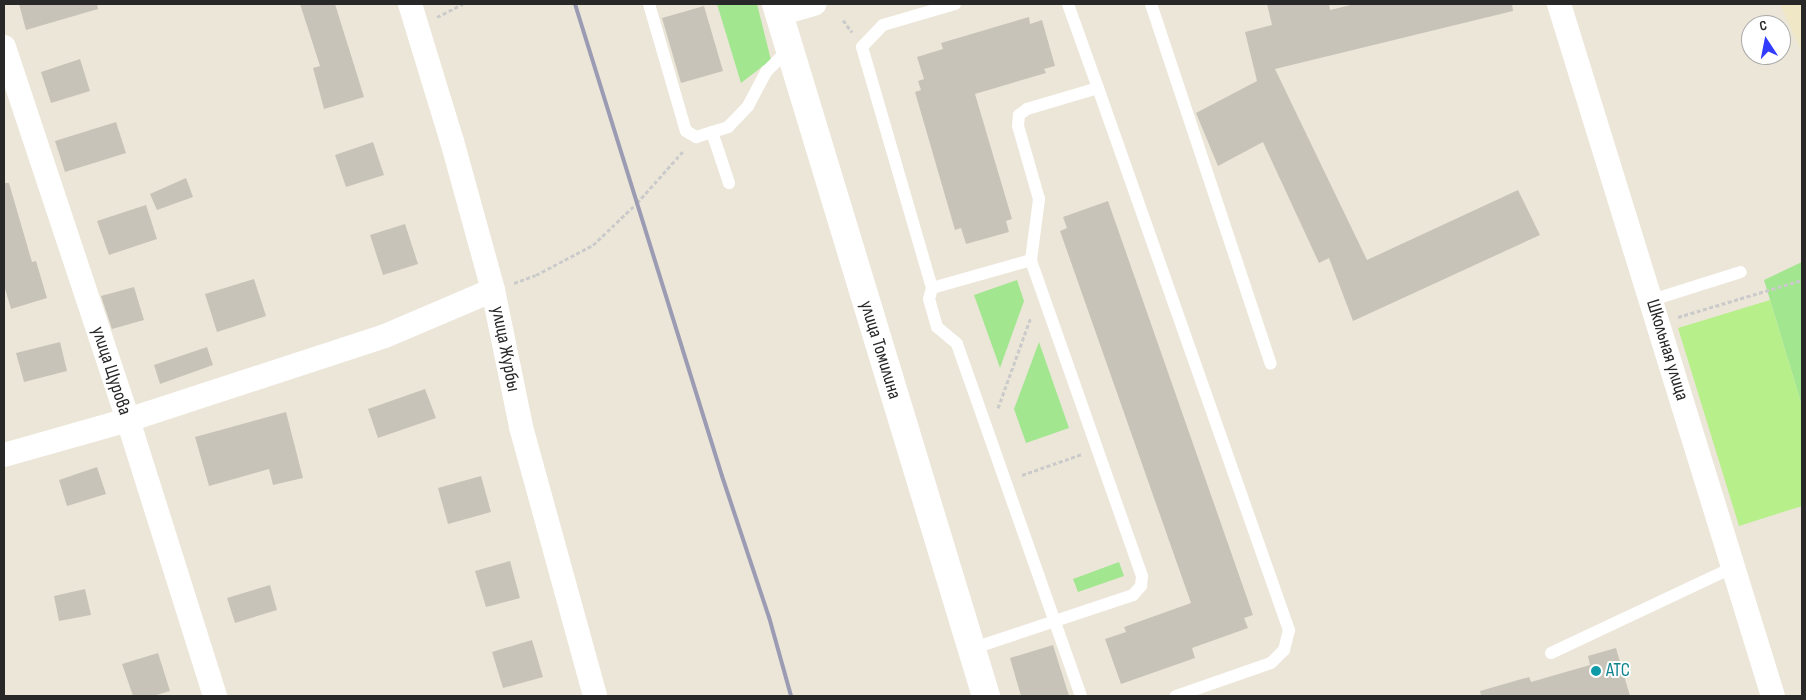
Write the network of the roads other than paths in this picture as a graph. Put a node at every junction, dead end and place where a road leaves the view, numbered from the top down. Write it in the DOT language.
graph roads {
  1 [pos="410,4"];
  2 [pos="649,4"];
  3 [pos="815,4"];
  4 [pos="955,4"];
  5 [pos="1068,4"];
  6 [pos="1151,4"];
  7 [pos="1559,4"];
  8 [pos="778,9"];
  9 [pos="4,46"];
  10 [pos="789,49"];
  11 [pos="1098,88"];
  12 [pos="712,132"];
  13 [pos="729,183"];
  14 [pos="1031,260"];
  15 [pos="1741,272"];
  16 [pos="932,288"];
  17 [pos="493,290"];
  18 [pos="1652,300"];
  19 [pos="1271,364"];
  20 [pos="128,420"];
  21 [pos="4,455"];
  22 [pos="1732,568"];
  23 [pos="1054,622"];
  24 [pos="971,648"];
  25 [pos="1551,653"];
  26 [pos="215,696"];
  27 [pos="595,696"];
  28 [pos="986,696"];
  29 [pos="1080,696"];
  30 [pos="1176,696"];
  31 [pos="1773,696"];
  1 -- 17 [label="street, улица Журбы"];
  2 -- 12 [label="lane"];
  3 -- 8 [label="street"];
  4 -- 16 [label="lane"];
  5 -- 11 [label="lane"];
  6 -- 19 [label="lane"];
  7 -- 18 [label="street, Школьная улица"];
  8 -- 10 [label="street, улица Томилина"];
  9 -- 20 [label="street, улица Щурова"];
  10 -- 12 [label="lane"];
  10 -- 24 [label="street, улица Томилина"];
  11 -- 14 [label="lane"];
  11 -- 30 [label="lane"];
  12 -- 13 [label="lane"];
  14 -- 16 [label="lane"];
  14 -- 23 [label="lane"];
  15 -- 18 [label="lane"];
  16 -- 23 [label="lane"];
  17 -- 20 [label="street"];
  17 -- 27 [label="street, улица Журбы"];
  18 -- 22 [label="street, Школьная улица"];
  20 -- 21 [label="street"];
  20 -- 26 [label="street, улица Щурова"];
  22 -- 25 [label="lane"];
  22 -- 31 [label="street, Школьная улица"];
  23 -- 24 [label="lane"];
  23 -- 29 [label="lane"];
  24 -- 28 [label="street, улица Томилина"];
}
